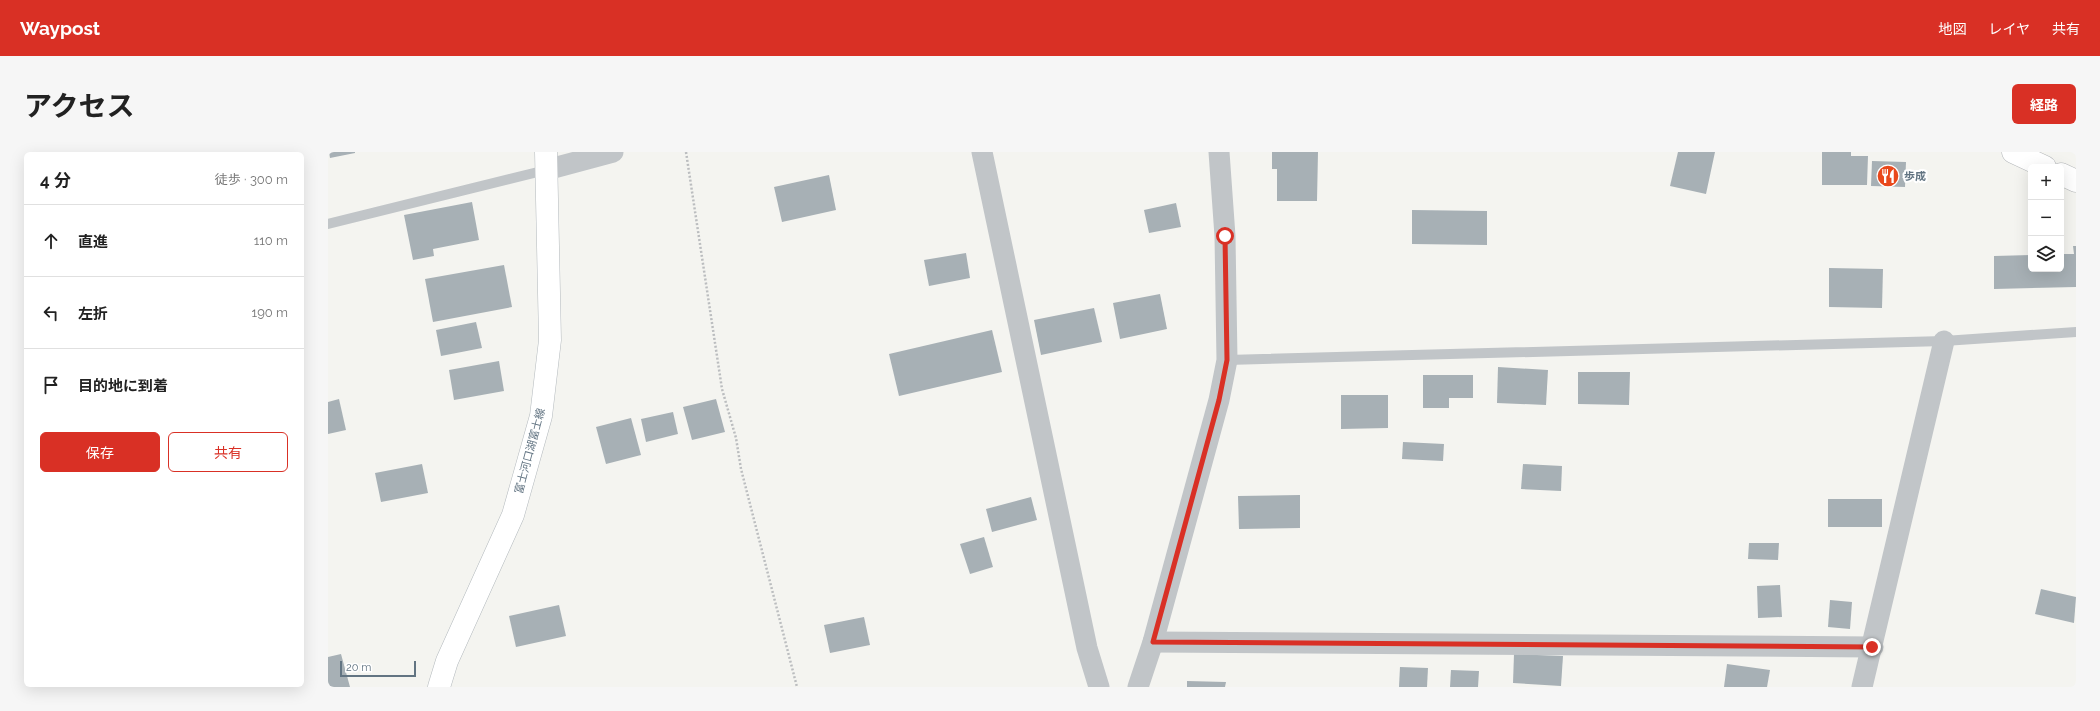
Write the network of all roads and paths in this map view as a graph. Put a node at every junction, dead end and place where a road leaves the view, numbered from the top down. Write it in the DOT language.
graph roads {
  1 [pos="612,152"];
  2 [pos="686,152"];
  3 [pos="982,152"];
  4 [pos="1219,152"];
  5 [pos="2013,152"];
  6 [pos="546,161"];
  7 [pos="2039,164"];
  8 [pos="2064,175"];
  9 [pos="2076,181"];
  10 [pos="328,224"];
  11 [pos="2076,332"];
  12 [pos="1944,341"];
  13 [pos="1227,360"];
  14 [pos="1153,642"];
  15 [pos="1872,647"];
  16 [pos="439,687"];
  17 [pos="797,687"];
  18 [pos="1099,687"];
  19 [pos="1138,687"];
  20 [pos="1862,687"];
  1 -- 6 [label="street"];
  2 -- 17 [label="path"];
  3 -- 18 [label="street"];
  4 -- 13 [label="street"];
  5 -- 7 [label="main road"];
  6 -- 10 [label="lane"];
  6 -- 16 [label="main road, 富士河口湖富士線"];
  8 -- 9 [label="main road"];
  11 -- 12 [label="lane"];
  12 -- 13 [label="lane"];
  12 -- 15 [label="street"];
  13 -- 14 [label="street"];
  14 -- 15 [label="street"];
  14 -- 19 [label="street"];
  15 -- 20 [label="street"];
}
